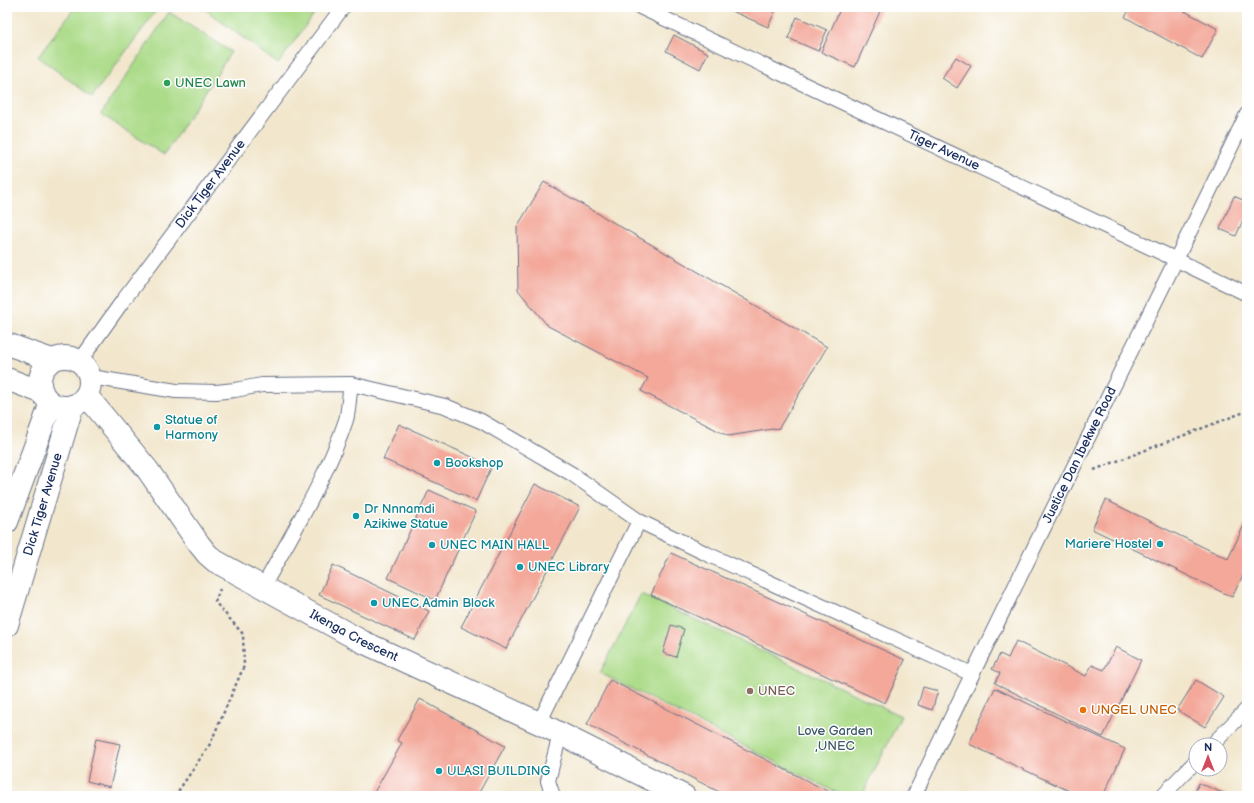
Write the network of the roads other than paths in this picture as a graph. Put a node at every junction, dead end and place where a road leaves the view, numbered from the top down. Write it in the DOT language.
graph roads {
  1 [pos="343,7"];
  2 [pos="640,7"];
  3 [pos="1247,114"];
  4 [pos="1177,260"];
  5 [pos="1247,294"];
  6 [pos="7,344"];
  7 [pos="52,360"];
  8 [pos="7,379"];
  9 [pos="351,384"];
  10 [pos="82,385"];
  11 [pos="46,397"];
  12 [pos="639,521"];
  13 [pos="7,522"];
  14 [pos="263,587"];
  15 [pos="7,626"];
  16 [pos="972,674"];
  17 [pos="1247,709"];
  18 [pos="540,723"];
  19 [pos="560,734"];
  20 [pos="1220,737"];
  21 [pos="1188,769"];
  22 [pos="553,796"];
  23 [pos="684,796"];
  24 [pos="914,796"];
  25 [pos="1162,796"];
  1 -- 10 [label="lane, Dick Tiger Avenue"];
  2 -- 4 [label="lane, Tiger Avenue"];
  3 -- 4 [label="lane, Justice Dan Ibekwe Road"];
  4 -- 5 [label="lane, Tiger Avenue"];
  4 -- 16 [label="lane, Justice Dan Ibekwe Road"];
  6 -- 7 [label="street"];
  7 -- 10 [label="street"];
  7 -- 11 [label="street"];
  8 -- 11 [label="street"];
  9 -- 10 [label="lane"];
  9 -- 12 [label="lane"];
  9 -- 14 [label="lane"];
  10 -- 11 [label="street"];
  10 -- 14 [label="street, Ikenga Crescent"];
  10 -- 15 [label="street, Dick Tiger Avenue"];
  11 -- 13 [label="street, Dick Tiger Avenue"];
  12 -- 16 [label="lane"];
  12 -- 18 [label="lane"];
  14 -- 18 [label="street, Ikenga Crescent"];
  16 -- 24 [label="lane, Justice Dan Ibekwe Road"];
  17 -- 20 [label="lane"];
  18 -- 19 [label="street, Ikenga Crescent"];
  19 -- 22 [label="lane"];
  19 -- 23 [label="street, Ikenga Crescent"];
  21 -- 25 [label="lane"];
}
